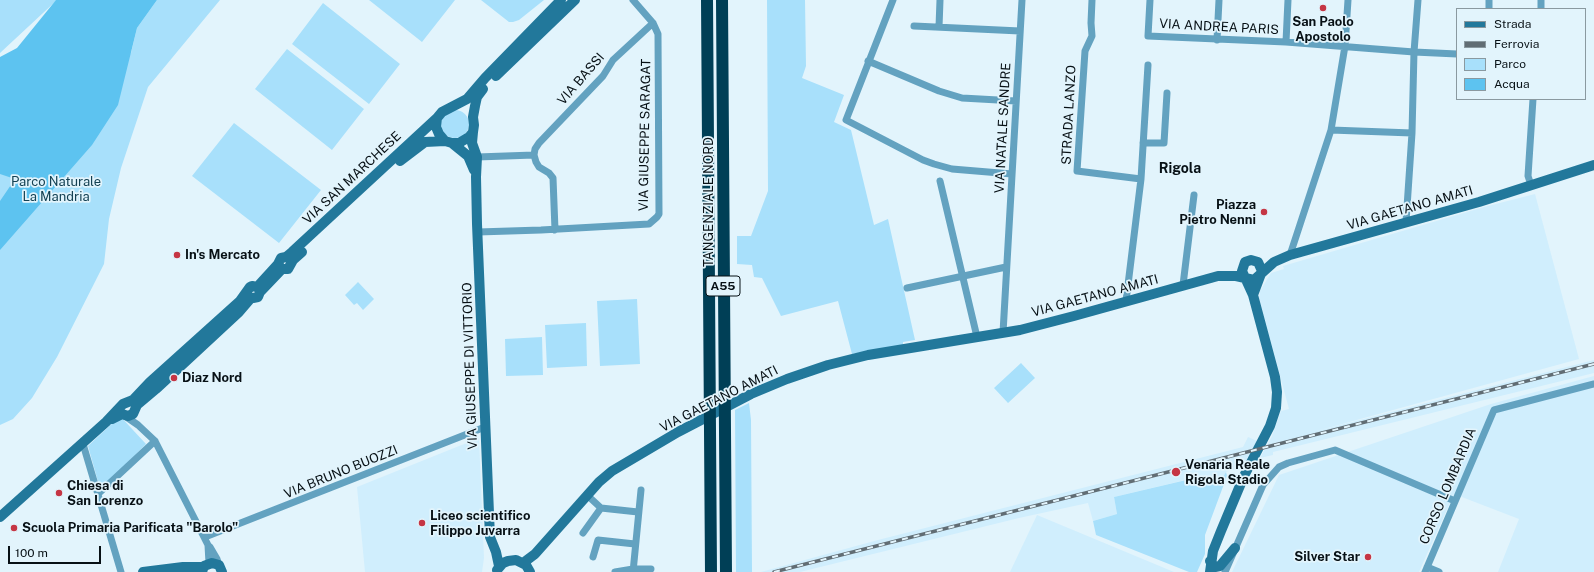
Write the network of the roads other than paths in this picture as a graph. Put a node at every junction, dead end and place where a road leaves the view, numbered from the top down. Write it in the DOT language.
graph roads {
  1 [pos="561,0"];
  2 [pos="575,0"];
  3 [pos="633,0"];
  4 [pos="707,0"];
  5 [pos="722,0"];
  6 [pos="893,0"];
  7 [pos="940,0"];
  8 [pos="1022,0"];
  9 [pos="1092,0"];
  10 [pos="1150,0"];
  11 [pos="1219,0"];
  12 [pos="1288,0"];
  13 [pos="1348,0"];
  14 [pos="1418,0"];
  15 [pos="654,23"];
  16 [pos="914,26"];
  17 [pos="939,27"];
  18 [pos="1020,32"];
  19 [pos="1217,40"];
  20 [pos="1286,42"];
  21 [pos="1345,46"];
  22 [pos="1414,52"];
  23 [pos="1456,54"];
  24 [pos="868,61"];
  25 [pos="1148,65"];
  26 [pos="1167,93"];
  27 [pos="1533,100"];
  28 [pos="1016,101"];
  29 [pos="454,106"];
  30 [pos="436,118"];
  31 [pos="473,118"];
  32 [pos="1331,130"];
  33 [pos="472,132"];
  34 [pos="1412,133"];
  35 [pos="448,142"];
  36 [pos="1143,143"];
  37 [pos="534,155"];
  38 [pos="476,157"];
  39 [pos="1594,165"];
  40 [pos="1012,174"];
  41 [pos="476,177"];
  42 [pos="1141,179"];
  43 [pos="940,181"];
  44 [pos="1531,185"];
  45 [pos="1194,195"];
  46 [pos="1406,222"];
  47 [pos="555,230"];
  48 [pos="478,232"];
  49 [pos="1290,255"];
  50 [pos="1274,262"];
  51 [pos="284,263"];
  52 [pos="1258,263"];
  53 [pos="1243,265"];
  54 [pos="1006,267"];
  55 [pos="1260,275"];
  56 [pos="1218,276"];
  57 [pos="962,277"];
  58 [pos="1245,277"];
  59 [pos="1183,285"];
  60 [pos="907,288"];
  61 [pos="1253,296"];
  62 [pos="1126,301"];
  63 [pos="1003,333"];
  64 [pos="977,337"];
  65 [pos="1594,384"];
  66 [pos="128,410"];
  67 [pos="485,427"];
  68 [pos="155,441"];
  69 [pos="83,444"];
  70 [pos="641,490"];
  71 [pos="98,494"];
  72 [pos="587,495"];
  73 [pos="1455,501"];
  74 [pos="601,508"];
  75 [pos="638,512"];
  76 [pos="0,517"];
  77 [pos="583,533"];
  78 [pos="205,537"];
  79 [pos="635,544"];
  80 [pos="1235,548"];
  81 [pos="1212,556"];
  82 [pos="594,557"];
  83 [pos="501,566"];
  84 [pos="528,568"];
  85 [pos="214,569"];
  86 [pos="179,570"];
  87 [pos="633,570"];
  88 [pos="651,570"];
  89 [pos="1426,570"];
  90 [pos="121,572"];
  91 [pos="143,572"];
  92 [pos="615,572"];
  93 [pos="711,572"];
  94 [pos="726,572"];
  95 [pos="1205,572"];
  96 [pos="1210,572"];
  97 [pos="1225,572"];
  98 [pos="1438,572"];
  1 -- 29 [label="street, VIA SAN MARCHESE"];
  2 -- 31 [label="street"];
  3 -- 15 [label="street"];
  4 -- 93 [label="highway, TANGENZIALE NORD / A55"];
  5 -- 94 [label="highway, TANGENZIALE NORD / A55"];
  6 -- 24 [label="street"];
  7 -- 17 [label="street"];
  8 -- 18 [label="street"];
  9 -- 42 [label="street, STRADA LANZO"];
  10 -- 19 [label="street, VIA ANDREA PARIS"];
  11 -- 19 [label="street"];
  12 -- 20 [label="street"];
  13 -- 21 [label="street"];
  14 -- 22 [label="street"];
  15 -- 37 [label="street, VIA BASSI"];
  15 -- 47 [label="street, VIA GIUSEPPE SARAGAT"];
  16 -- 17 [label="street"];
  17 -- 18 [label="street"];
  18 -- 28 [label="street, VIA NATALE SANDRE"];
  19 -- 20 [label="street, VIA ANDREA PARIS"];
  20 -- 21 [label="street, VIA ANDREA PARIS"];
  21 -- 22 [label="street, VIA ANDREA PARIS"];
  21 -- 32 [label="street"];
  22 -- 23 [label="street, VIA ANDREA PARIS"];
  22 -- 34 [label="street"];
  24 -- 28 [label="street"];
  24 -- 40 [label="street"];
  25 -- 36 [label="street"];
  26 -- 36 [label="street"];
  27 -- 44 [label="street"];
  28 -- 40 [label="street, VIA NATALE SANDRE"];
  29 -- 30 [label="street, VIA SAN MARCHESE"];
  29 -- 31 [label="street"];
  30 -- 35 [label="street"];
  30 -- 51 [label="street, VIA SAN MARCHESE"];
  31 -- 33 [label="street"];
  32 -- 34 [label="street"];
  32 -- 49 [label="street"];
  33 -- 35 [label="street, VIA SAN MARCHESE"];
  33 -- 38 [label="street, VIA GIUSEPPE DI VITTORIO"];
  34 -- 46 [label="street"];
  35 -- 41 [label="street, VIA GIUSEPPE DI VITTORIO"];
  35 -- 51 [label="street, VIA SAN MARCHESE"];
  36 -- 42 [label="street"];
  37 -- 38 [label="street"];
  37 -- 47 [label="street"];
  38 -- 41 [label="street, VIA GIUSEPPE DI VITTORIO"];
  39 -- 44 [label="street, VIA GAETANO AMATI"];
  40 -- 54 [label="street, VIA NATALE SANDRE"];
  41 -- 48 [label="street, VIA GIUSEPPE DI VITTORIO"];
  42 -- 62 [label="street"];
  43 -- 57 [label="street"];
  44 -- 46 [label="street, VIA GAETANO AMATI"];
  45 -- 59 [label="street"];
  46 -- 49 [label="street, VIA GAETANO AMATI"];
  47 -- 48 [label="street, VIA GIUSEPPE SARAGAT"];
  48 -- 67 [label="street, VIA GIUSEPPE DI VITTORIO"];
  49 -- 50 [label="street, VIA GAETANO AMATI"];
  50 -- 52 [label="street, VIA GAETANO AMATI"];
  50 -- 55 [label="street, VIA GAETANO AMATI"];
  51 -- 66 [label="street, VIA SAN MARCHESE"];
  52 -- 53 [label="street"];
  52 -- 55 [label="street"];
  53 -- 56 [label="street, VIA GAETANO AMATI"];
  53 -- 58 [label="street"];
  54 -- 57 [label="street"];
  54 -- 63 [label="street, VIA NATALE SANDRE"];
  55 -- 58 [label="street"];
  55 -- 61 [label="street, VIA GAETANO AMATI"];
  56 -- 58 [label="street, VIA GAETANO AMATI"];
  56 -- 59 [label="street, VIA GAETANO AMATI"];
  57 -- 60 [label="street"];
  57 -- 64 [label="street"];
  58 -- 61 [label="street"];
  59 -- 62 [label="street, VIA GAETANO AMATI"];
  61 -- 81 [label="street"];
  62 -- 63 [label="street, VIA GAETANO AMATI"];
  63 -- 64 [label="street, VIA GAETANO AMATI"];
  64 -- 72 [label="street, VIA GAETANO AMATI"];
  65 -- 73 [label="street, CORSO LOMBARDIA"];
  66 -- 68 [label="street"];
  66 -- 69 [label="street"];
  67 -- 78 [label="street, VIA BRUNO BUOZZI"];
  67 -- 83 [label="street, VIA GIUSEPPE DI VITTORIO"];
  68 -- 71 [label="street"];
  68 -- 78 [label="street"];
  69 -- 71 [label="street"];
  69 -- 76 [label="street"];
  70 -- 75 [label="street"];
  71 -- 90 [label="street"];
  72 -- 74 [label="street"];
  72 -- 84 [label="street, VIA GAETANO AMATI"];
  73 -- 80 [label="street"];
  73 -- 89 [label="street, CORSO LOMBARDIA"];
  74 -- 75 [label="street"];
  74 -- 77 [label="street"];
  75 -- 79 [label="street"];
  78 -- 85 [label="street"];
  79 -- 82 [label="street"];
  79 -- 87 [label="street"];
  80 -- 81 [label="street"];
  80 -- 97 [label="street"];
  81 -- 95 [label="street"];
  81 -- 96 [label="street"];
  83 -- 84 [label="street"];
  85 -- 86 [label="street"];
  86 -- 91 [label="street"];
  87 -- 88 [label="street"];
  87 -- 92 [label="street"];
  89 -- 98 [label="street"];
}
